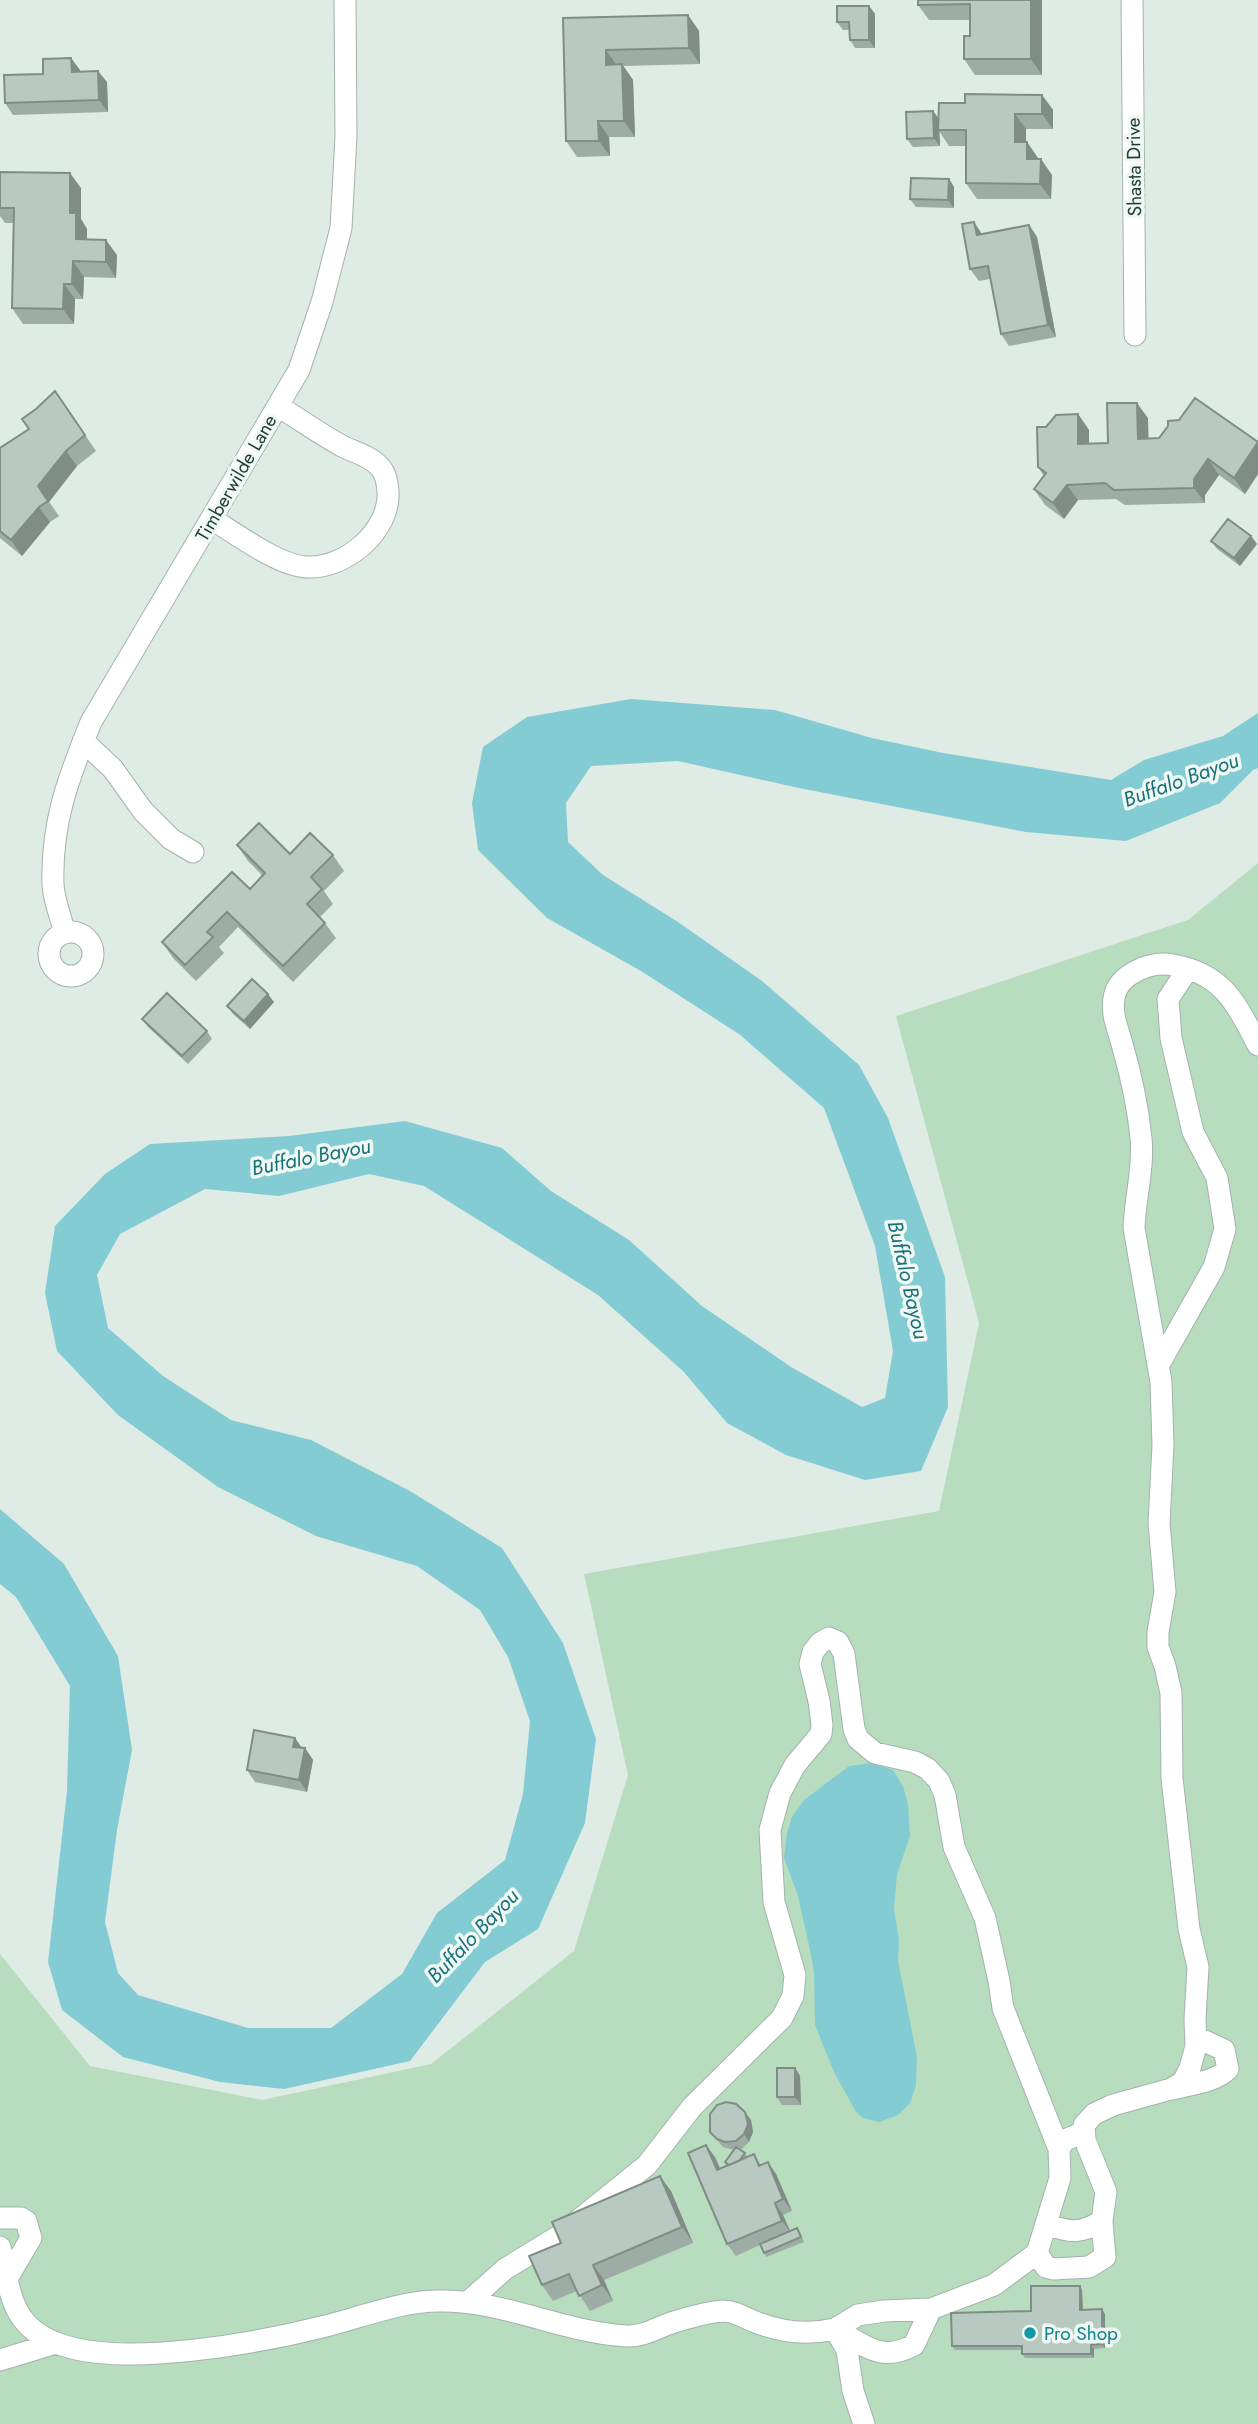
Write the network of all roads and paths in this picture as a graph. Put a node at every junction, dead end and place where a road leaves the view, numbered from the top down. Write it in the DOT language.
graph roads {
  1 [pos="345,0"];
  2 [pos="1132,0"];
  3 [pos="1135,335"];
  4 [pos="278,406"];
  5 [pos="212,519"];
  6 [pos="83,741"];
  7 [pos="193,852"];
  8 [pos="65,933"];
  9 [pos="1188,969"];
  10 [pos="1258,1045"];
  11 [pos="1158,1366"];
  12 [pos="854,1729"];
  13 [pos="821,1732"];
  14 [pos="1196,2037"];
  15 [pos="1171,2089"];
  16 [pos="1085,2140"];
  17 [pos="1059,2149"];
  18 [pos="0,2218"];
  19 [pos="1102,2221"];
  20 [pos="1047,2224"];
  21 [pos="0,2247"];
  22 [pos="1037,2253"];
  23 [pos="8,2277"];
  24 [pos="468,2302"];
  25 [pos="931,2309"];
  26 [pos="835,2329"];
  27 [pos="56,2343"];
  28 [pos="0,2360"];
  29 [pos="864,2424"];
  1 -- 4 [label="street, Timberwilde Lane"];
  2 -- 3 [label="street, Shasta Drive"];
  4 -- 5 [label="street, Timberwilde Lane"];
  4 -- 5 [label="street"];
  5 -- 6 [label="street, Timberwilde Lane"];
  6 -- 7 [label="street"];
  6 -- 8 [label="street, Timberwilde Lane"];
  9 -- 10 [label="street"];
  9 -- 11 [label="street"];
  9 -- 11 [label="street"];
  11 -- 14 [label="street"];
  12 -- 13 [label="street"];
  12 -- 13 [label="street"];
  12 -- 17 [label="street"];
  13 -- 24 [label="street"];
  14 -- 15 [label="street"];
  14 -- 15 [label="street"];
  15 -- 16 [label="street"];
  16 -- 17 [label="street"];
  16 -- 19 [label="street"];
  17 -- 20 [label="street"];
  18 -- 23 [label="street"];
  19 -- 20 [label="street"];
  19 -- 22 [label="street"];
  20 -- 22 [label="street"];
  21 -- 23 [label="street"];
  22 -- 25 [label="street"];
  23 -- 27 [label="street"];
  24 -- 26 [label="street"];
  24 -- 27 [label="street"];
  25 -- 26 [label="street"];
  25 -- 26 [label="street"];
  26 -- 29 [label="street"];
  27 -- 28 [label="street"];
}
